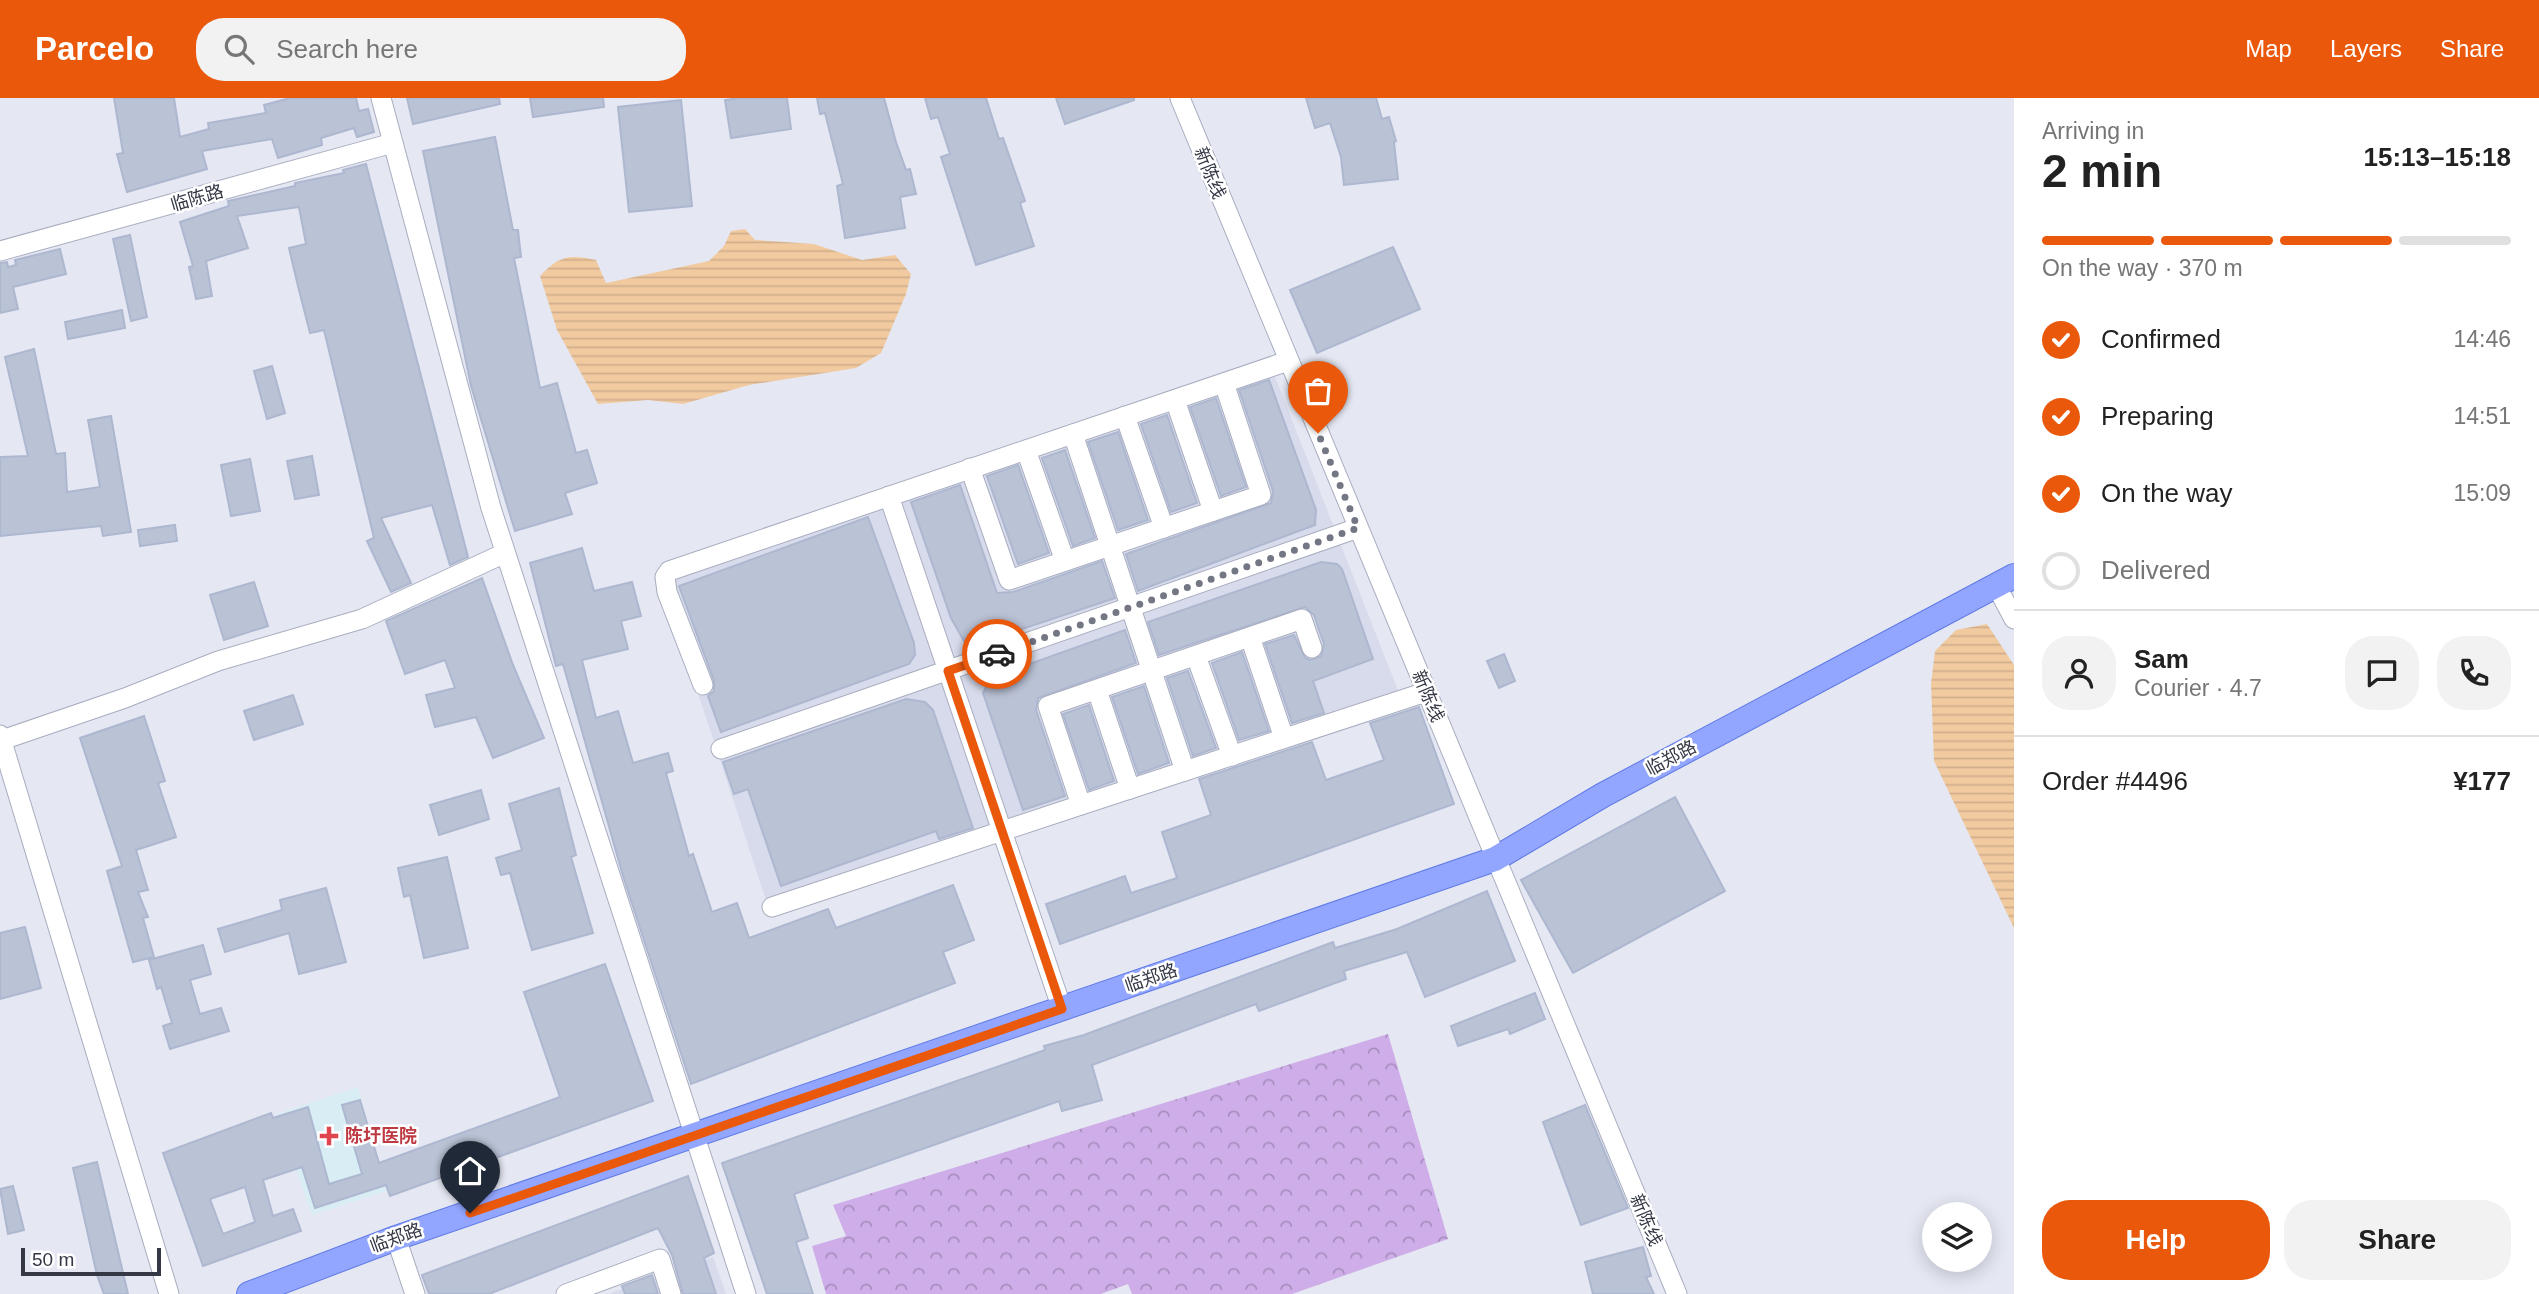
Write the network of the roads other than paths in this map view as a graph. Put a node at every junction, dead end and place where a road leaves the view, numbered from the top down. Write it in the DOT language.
graph roads {
  1 [pos="381,98"];
  2 [pos="1180,98"];
  3 [pos="393,143"];
  4 [pos="0,251"];
  5 [pos="1289,361"];
  6 [pos="1224,383"];
  7 [pos="1175,400"];
  8 [pos="1125,416"];
  9 [pos="1073,434"];
  10 [pos="1026,450"];
  11 [pos="970,468"];
  12 [pos="889,496"];
  13 [pos="1213,511"];
  14 [pos="1164,528"];
  15 [pos="1358,528"];
  16 [pos="1110,546"];
  17 [pos="505,553"];
  18 [pos="1065,561"];
  19 [pos="2005,580"];
  20 [pos="1131,608"];
  21 [pos="2014,619"];
  22 [pos="1250,637"];
  23 [pos="1312,648"];
  24 [pos="1196,656"];
  25 [pos="948,671"];
  26 [pos="1152,671"];
  27 [pos="704,685"];
  28 [pos="1097,690"];
  29 [pos="1426,692"];
  30 [pos="1,737"];
  31 [pos="1284,738"];
  32 [pos="721,749"];
  33 [pos="1232,756"];
  34 [pos="1185,771"];
  35 [pos="1130,789"];
  36 [pos="1081,805"];
  37 [pos="1002,831"];
  38 [pos="1495,859"];
  39 [pos="772,907"];
  40 [pos="1062,1009"];
  41 [pos="694,1137"];
  42 [pos="396,1238"];
  43 [pos="612,1286"];
  44 [pos="169,1294"];
  45 [pos="249,1294"];
  46 [pos="415,1294"];
  47 [pos="566,1294"];
  48 [pos="671,1294"];
  49 [pos="746,1294"];
  50 [pos="1677,1294"];
  1 -- 3 [label="street"];
  2 -- 5 [label="street, 新陈线"];
  3 -- 4 [label="street, 临陈路"];
  3 -- 17 [label="street"];
  5 -- 6 [label="street"];
  5 -- 15 [label="street, 新陈线"];
  6 -- 7 [label="street"];
  6 -- 13 [label="street"];
  7 -- 8 [label="street"];
  7 -- 13 [label="street"];
  8 -- 9 [label="street"];
  8 -- 14 [label="street"];
  9 -- 10 [label="street"];
  9 -- 16 [label="street"];
  10 -- 11 [label="street"];
  10 -- 18 [label="street"];
  11 -- 12 [label="street"];
  11 -- 18 [label="street"];
  12 -- 25 [label="street"];
  12 -- 27 [label="street"];
  13 -- 14 [label="street"];
  14 -- 16 [label="street"];
  15 -- 20 [label="street"];
  15 -- 29 [label="street, 新陈线"];
  16 -- 18 [label="street"];
  16 -- 20 [label="street"];
  17 -- 30 [label="street"];
  17 -- 41 [label="street"];
  19 -- 21 [label="street"];
  19 -- 38 [label="main road, 临郑路"];
  20 -- 25 [label="street"];
  20 -- 26 [label="street"];
  22 -- 23 [label="street"];
  22 -- 24 [label="street"];
  22 -- 31 [label="street"];
  24 -- 26 [label="street"];
  24 -- 33 [label="street"];
  25 -- 32 [label="street"];
  25 -- 37 [label="street"];
  26 -- 28 [label="street"];
  26 -- 34 [label="street"];
  28 -- 35 [label="street"];
  28 -- 36 [label="street"];
  29 -- 31 [label="street"];
  29 -- 38 [label="street, 新陈线"];
  30 -- 44 [label="street"];
  31 -- 33 [label="street"];
  33 -- 34 [label="street"];
  34 -- 35 [label="street"];
  35 -- 36 [label="street"];
  36 -- 37 [label="street"];
  37 -- 39 [label="street"];
  37 -- 40 [label="street"];
  38 -- 40 [label="main road, 临郑路"];
  38 -- 50 [label="street, 新陈线"];
  40 -- 41 [label="main road, 临郑路"];
  41 -- 42 [label="main road, 临郑路"];
  41 -- 49 [label="street"];
  42 -- 45 [label="main road, 临郑路"];
  42 -- 46 [label="street"];
  43 -- 47 [label="street"];
  43 -- 48 [label="street"];
}
